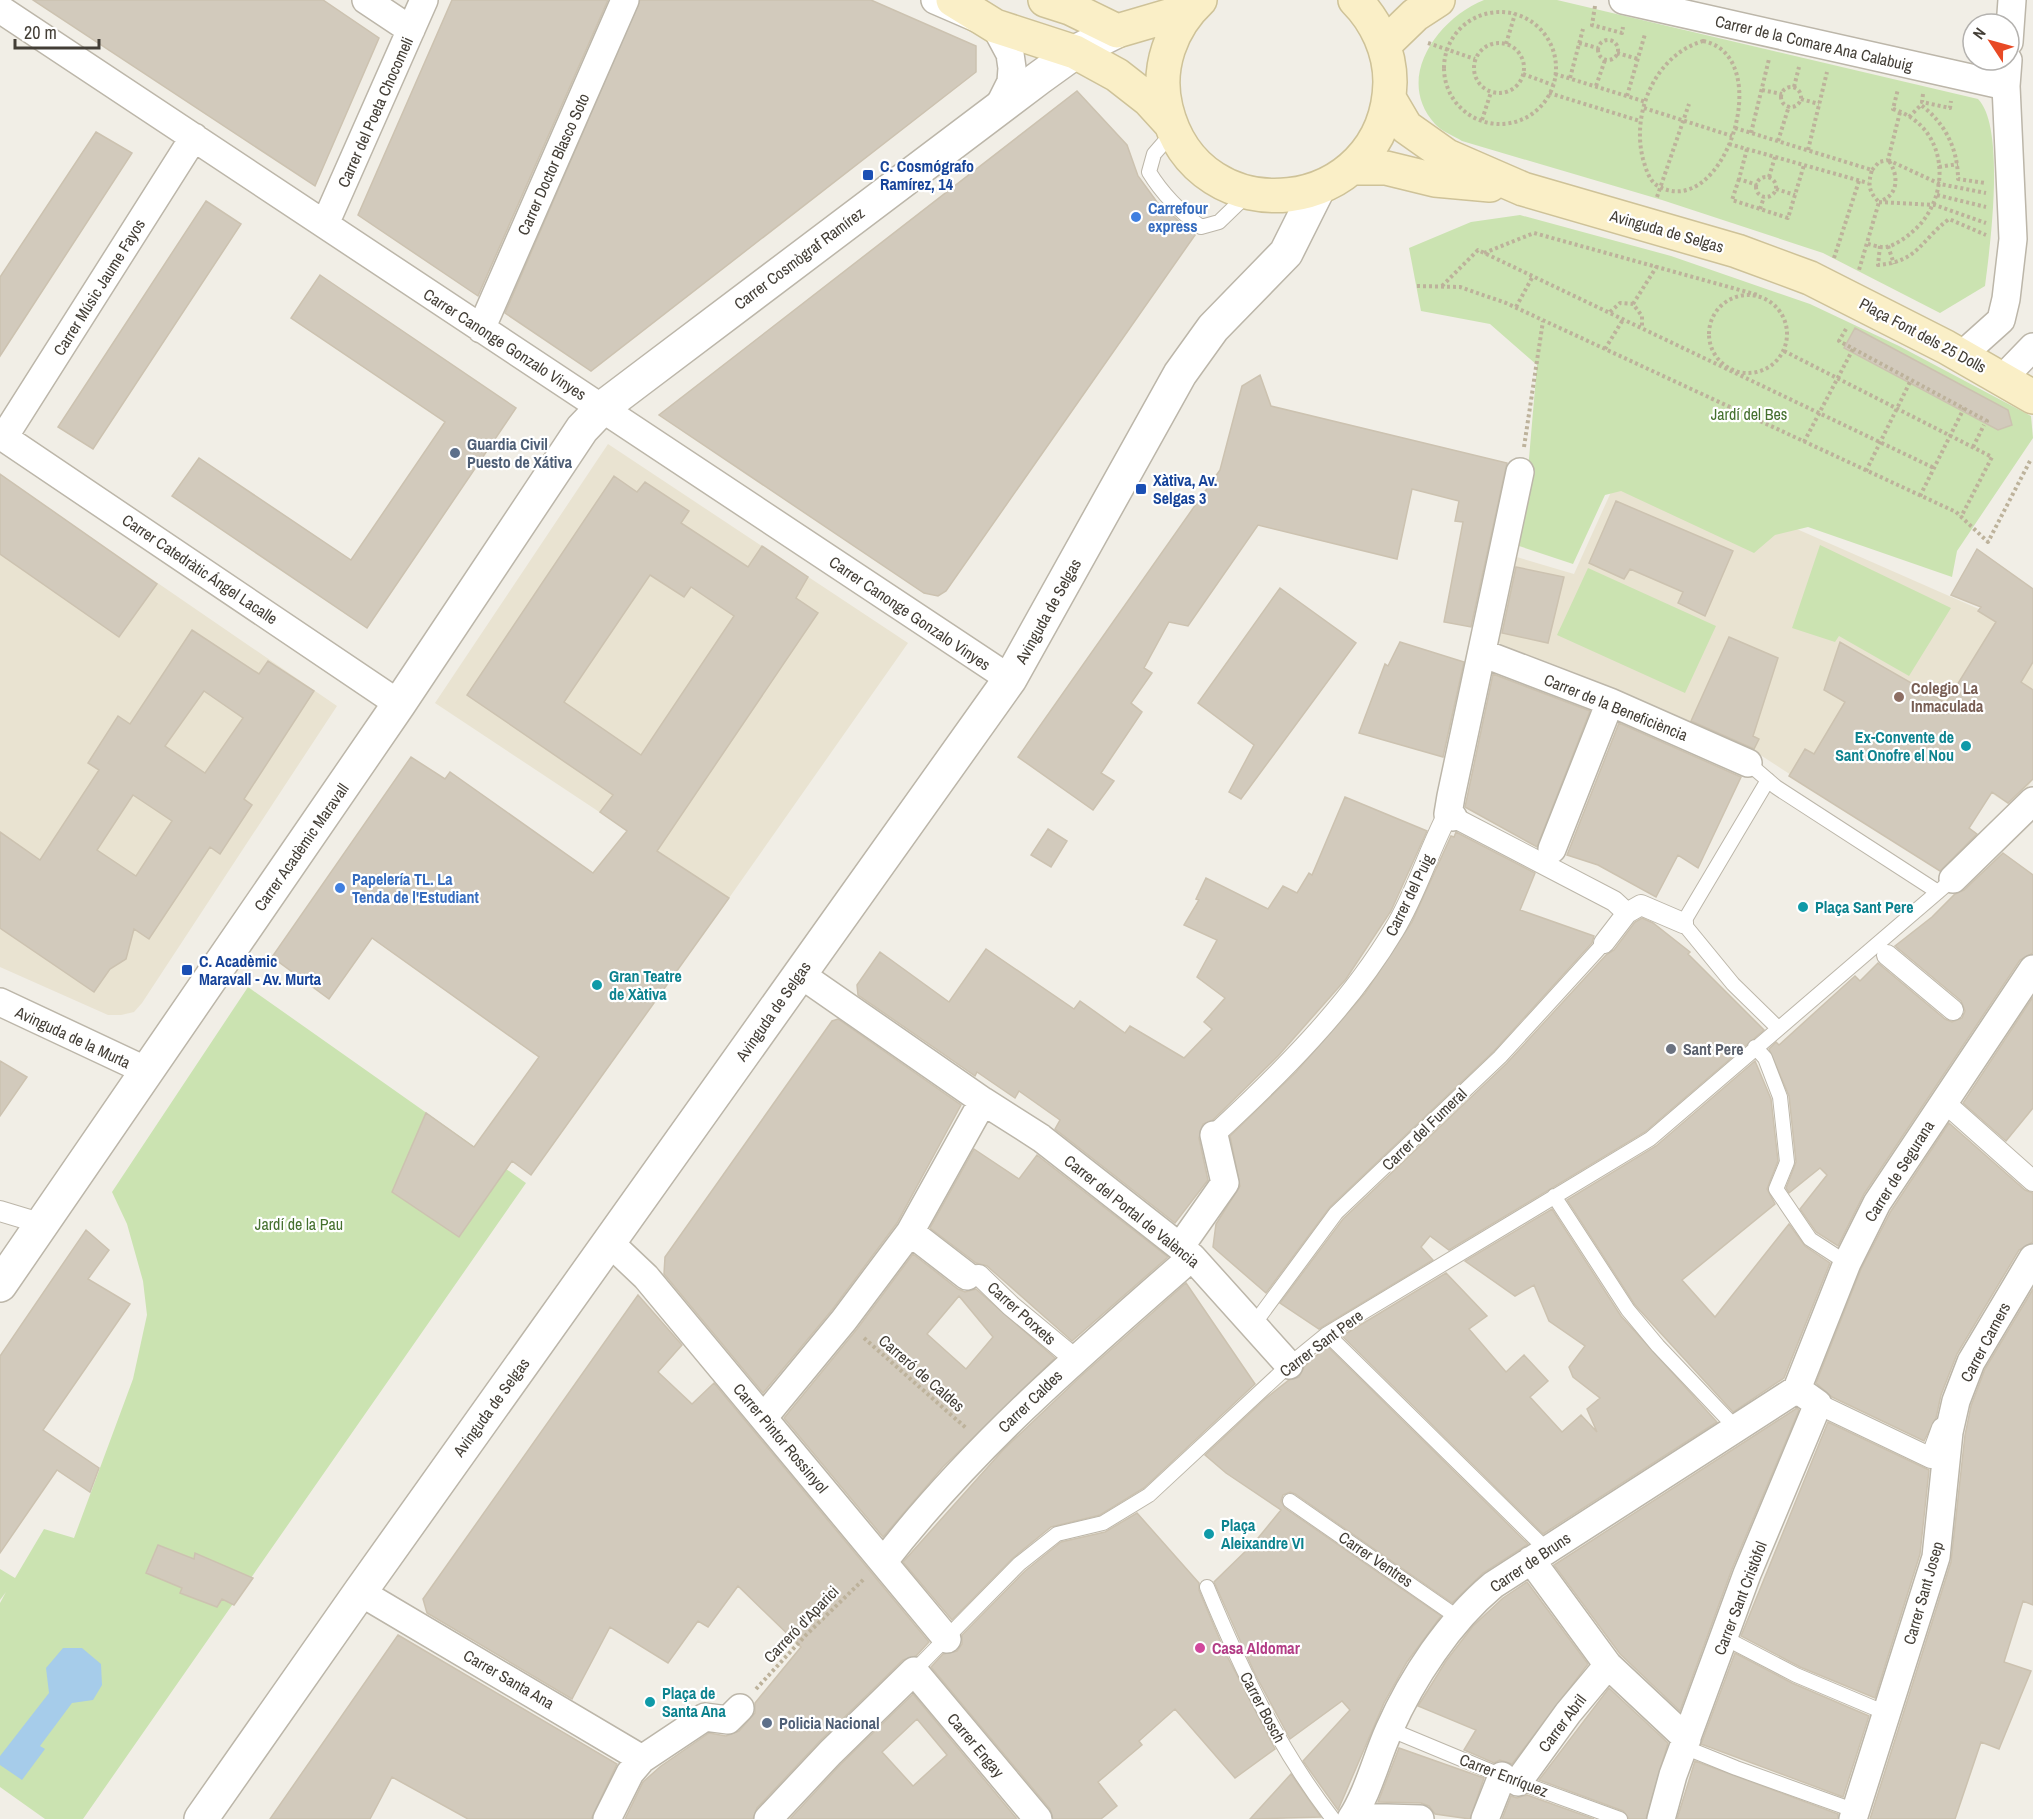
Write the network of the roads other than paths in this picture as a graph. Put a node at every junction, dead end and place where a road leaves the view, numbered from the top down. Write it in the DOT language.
graph roads {
  1 [pos="366,0"];
  2 [pos="424,0"];
  3 [pos="625,0"];
  4 [pos="935,0"];
  5 [pos="953,0"];
  6 [pos="1045,0"];
  7 [pos="1438,0"];
  8 [pos="1623,0"];
  9 [pos="1359,1"];
  10 [pos="1195,5"];
  11 [pos="0,9"];
  12 [pos="995,26"];
  13 [pos="411,30"];
  14 [pos="1117,31"];
  15 [pos="1384,45"];
  16 [pos="1075,52"];
  17 [pos="2007,73"];
  18 [pos="1389,99"];
  19 [pos="998,108"];
  20 [pos="1172,128"];
  21 [pos="194,137"];
  22 [pos="1352,168"];
  23 [pos="1318,189"];
  24 [pos="1523,189"];
  25 [pos="1249,193"];
  26 [pos="325,224"];
  27 [pos="1822,270"];
  28 [pos="481,329"];
  29 [pos="2033,347"];
  30 [pos="1962,356"];
  31 [pos="2003,378"];
  32 [pos="2033,397"];
  33 [pos="602,408"];
  34 [pos="2,436"];
  35 [pos="1520,472"];
  36 [pos="1482,653"];
  37 [pos="1010,679"];
  38 [pos="1610,702"];
  39 [pos="399,704"];
  40 [pos="1758,771"];
  41 [pos="2033,801"];
  42 [pos="1450,816"];
  43 [pos="1552,849"];
  44 [pos="1946,885"];
  45 [pos="1627,913"];
  46 [pos="1683,923"];
  47 [pos="1604,943"];
  48 [pos="1887,955"];
  49 [pos="2033,969"];
  50 [pos="800,974"];
  51 [pos="0,1002"];
  52 [pos="1953,1010"];
  53 [pos="1778,1028"];
  54 [pos="1756,1046"];
  55 [pos="147,1071"];
  56 [pos="982,1101"];
  57 [pos="1943,1101"];
  58 [pos="1214,1135"];
  59 [pos="2033,1181"];
  60 [pos="1554,1196"];
  61 [pos="0,1211"];
  62 [pos="43,1224"];
  63 [pos="910,1232"];
  64 [pos="609,1242"];
  65 [pos="1186,1252"];
  66 [pos="2033,1258"];
  67 [pos="1847,1263"];
  68 [pos="967,1276"];
  69 [pos="0,1285"];
  70 [pos="1254,1324"];
  71 [pos="1327,1334"];
  72 [pos="1075,1359"];
  73 [pos="1289,1365"];
  74 [pos="1808,1396"];
  75 [pos="764,1417"];
  76 [pos="1736,1428"];
  77 [pos="1949,1432"];
  78 [pos="1946,1471"];
  79 [pos="1290,1501"];
  80 [pos="1539,1555"];
  81 [pos="884,1561"];
  82 [pos="1207,1587"];
  83 [pos="360,1592"];
  84 [pos="1460,1618"];
  85 [pos="1725,1638"];
  86 [pos="947,1639"];
  87 [pos="1608,1665"];
  88 [pos="914,1671"];
  89 [pos="740,1708"];
  90 [pos="1886,1713"];
  91 [pos="1389,1729"];
  92 [pos="1686,1743"];
  93 [pos="636,1766"];
  94 [pos="1510,1779"];
  95 [pos="1854,1815"];
  96 [pos="1346,1818"];
  97 [pos="201,1819"];
  98 [pos="606,1819"];
  99 [pos="768,1819"];
  100 [pos="1038,1819"];
  101 [pos="1420,1819"];
  102 [pos="1485,1819"];
  103 [pos="1620,1819"];
  104 [pos="1661,1819"];
  1 -- 13 [label="street"];
  2 -- 13 [label="street, Carrer del Poeta Chocomeli"];
  3 -- 28 [label="street, Carrer Doctor Blasco Soto"];
  4 -- 12 [label="street"];
  5 -- 12 [label="main road"];
  6 -- 14 [label="main road"];
  7 -- 15 [label="main road"];
  8 -- 17 [label="street, Carrer de la Comare Ana Calabuig"];
  9 -- 15 [label="main road"];
  10 -- 14 [label="main road"];
  10 -- 20 [label="main road"];
  11 -- 21 [label="street, Carrer Canonge Gonzalo Vinyes"];
  12 -- 16 [label="main road"];
  12 -- 19 [label="street"];
  13 -- 26 [label="street, Carrer del Poeta Chocomeli"];
  14 -- 16 [label="street, Carrer Cosmògraf Ramírez"];
  15 -- 18 [label="main road"];
  16 -- 19 [label="street, Carrer Cosmògraf Ramírez"];
  16 -- 20 [label="main road"];
  17 -- 30 [label="street"];
  18 -- 22 [label="main road"];
  18 -- 24 [label="main road, Avinguda de Selgas"];
  19 -- 33 [label="street, Carrer Cosmògraf Ramírez"];
  20 -- 25 [label="main road"];
  20 -- 25 [label="lane"];
  21 -- 26 [label="street, Carrer Canonge Gonzalo Vinyes"];
  21 -- 34 [label="street, Carrer Músic Jaume Fayos"];
  22 -- 23 [label="main road"];
  22 -- 24 [label="main road, Avinguda de Selgas"];
  23 -- 25 [label="main road"];
  23 -- 37 [label="street, Avinguda de Selgas"];
  24 -- 27 [label="main road, Avinguda de Selgas"];
  26 -- 28 [label="street, Carrer Canonge Gonzalo Vinyes"];
  27 -- 30 [label="main road, Plaça Font dels 25 Dolls"];
  28 -- 33 [label="street, Carrer Canonge Gonzalo Vinyes"];
  29 -- 31 [label="street"];
  30 -- 31 [label="main road, Plaça Font dels 25 Dolls"];
  31 -- 32 [label="main road, Plaça Font dels 25 Dolls"];
  33 -- 37 [label="street, Carrer Canonge Gonzalo Vinyes"];
  33 -- 39 [label="street, Carrer Acadèmic Maravall"];
  34 -- 39 [label="street, Carrer Catedràtic Ángel Lacalle"];
  35 -- 36 [label="street, Carrer del Puig"];
  36 -- 38 [label="street, Carrer de la Beneficiència"];
  36 -- 42 [label="street, Carrer del Puig"];
  37 -- 50 [label="street, Avinguda de Selgas"];
  38 -- 40 [label="street, Carrer de la Beneficiència"];
  38 -- 43 [label="street"];
  39 -- 55 [label="street, Carrer Acadèmic Maravall"];
  40 -- 44 [label="lane"];
  40 -- 46 [label="lane"];
  41 -- 44 [label="street"];
  42 -- 45 [label="street"];
  42 -- 58 [label="street, Carrer del Puig"];
  44 -- 53 [label="lane"];
  45 -- 46 [label="street"];
  45 -- 47 [label="street"];
  46 -- 53 [label="lane"];
  47 -- 70 [label="lane, Carrer del Fumeral"];
  48 -- 52 [label="street"];
  49 -- 57 [label="street, Carrer de Segurana"];
  50 -- 56 [label="street, Carrer del Portal de València"];
  50 -- 64 [label="street, Avinguda de Selgas"];
  51 -- 55 [label="street, Avinguda de la Murta"];
  53 -- 54 [label="lane"];
  54 -- 60 [label="lane, Carrer Sant Pere"];
  54 -- 67 [label="lane"];
  55 -- 62 [label="street, Carrer Acadèmic Maravall"];
  56 -- 63 [label="street"];
  56 -- 65 [label="street, Carrer del Portal de València"];
  57 -- 59 [label="street"];
  57 -- 67 [label="street, Carrer de Segurana"];
  58 -- 65 [label="street, Carrer del Puig"];
  60 -- 71 [label="lane, Carrer Sant Pere"];
  60 -- 76 [label="lane"];
  61 -- 62 [label="street"];
  62 -- 69 [label="street, Carrer Acadèmic Maravall"];
  63 -- 68 [label="street, Carrer Porxets"];
  63 -- 75 [label="street"];
  64 -- 75 [label="street, Carrer Pintor Rossinyol"];
  64 -- 83 [label="street, Avinguda de Selgas"];
  65 -- 70 [label="street, Carrer del Portal de València"];
  65 -- 72 [label="street, Carrer Caldes"];
  66 -- 77 [label="street, Carrer Carners"];
  67 -- 74 [label="street, Carrer de Segurana"];
  68 -- 72 [label="street, Carrer Porxets"];
  70 -- 73 [label="street, Carrer del Portal de València"];
  71 -- 73 [label="lane, Carrer Sant Pere"];
  71 -- 80 [label="lane"];
  72 -- 81 [label="street, Carrer Caldes"];
  73 -- 86 [label="lane, Carrer Sant Pere"];
  74 -- 76 [label="street, Carrer de Bruns"];
  74 -- 77 [label="street"];
  74 -- 85 [label="street, Carrer Sant Cristòfol"];
  75 -- 81 [label="street, Carrer Pintor Rossinyol"];
  76 -- 80 [label="street, Carrer de Bruns"];
  77 -- 78 [label="street, Carrer Carners"];
  78 -- 90 [label="street, Carrer Sant Josep"];
  79 -- 84 [label="lane, Carrer Ventres"];
  80 -- 84 [label="street, Carrer de Bruns"];
  80 -- 87 [label="street"];
  81 -- 86 [label="street, Carrer Pintor Rossinyol"];
  82 -- 96 [label="lane, Carrer Bosch"];
  83 -- 93 [label="street, Carrer Santa Ana"];
  83 -- 97 [label="street, Avinguda de Selgas"];
  84 -- 91 [label="street, Carrer de Bruns"];
  85 -- 90 [label="lane"];
  85 -- 92 [label="street, Carrer Sant Cristòfol"];
  86 -- 88 [label="lane, Carrer Sant Pere"];
  87 -- 92 [label="street"];
  87 -- 94 [label="street, Carrer Abril"];
  88 -- 99 [label="street"];
  88 -- 100 [label="street, Carrer Engay"];
  89 -- 93 [label="street"];
  90 -- 95 [label="street, Carrer Sant Josep"];
  91 -- 94 [label="lane, Carrer Enríquez"];
  91 -- 96 [label="street, Carrer de Bruns"];
  92 -- 95 [label="lane"];
  92 -- 104 [label="street, Carrer Sant Cristòfol"];
  93 -- 98 [label="street"];
  94 -- 102 [label="street, Carrer Abril"];
  94 -- 103 [label="lane, Carrer Enríquez"];
  96 -- 101 [label="street"];
}
